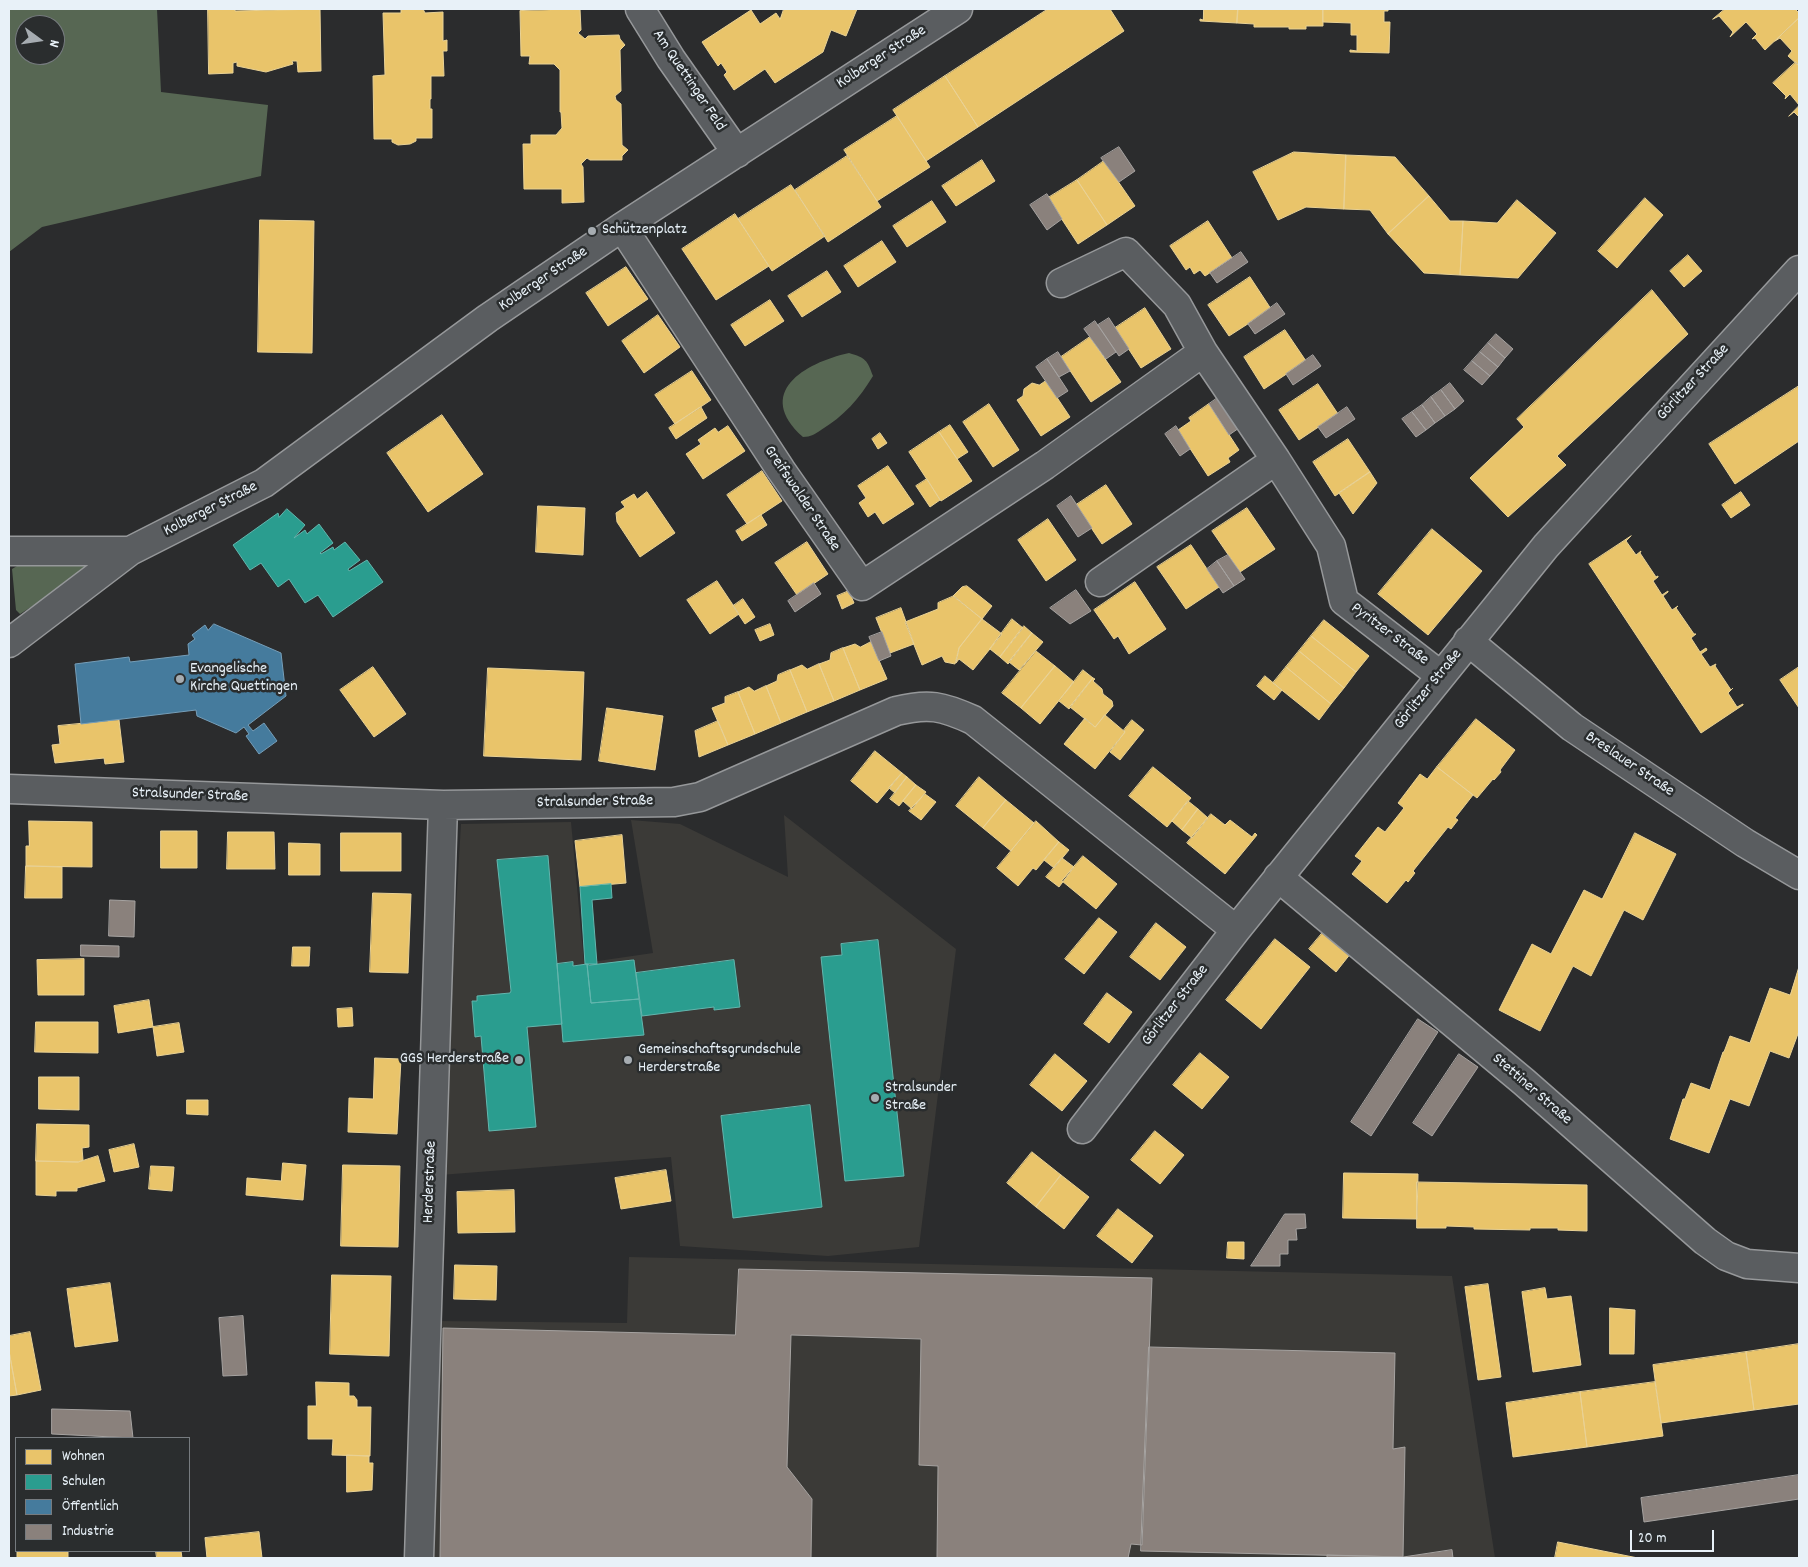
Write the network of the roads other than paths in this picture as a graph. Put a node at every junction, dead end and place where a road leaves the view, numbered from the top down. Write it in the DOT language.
graph roads {
  1 [pos="640,9"];
  2 [pos="958,9"];
  3 [pos="737,153"];
  4 [pos="622,227"];
  5 [pos="1799,270"];
  6 [pos="1061,283"];
  7 [pos="1202,352"];
  8 [pos="1276,460"];
  9 [pos="9,551"];
  10 [pos="130,551"];
  11 [pos="1100,582"];
  12 [pos="1468,641"];
  13 [pos="9,643"];
  14 [pos="1440,674"];
  15 [pos="9,789"];
  16 [pos="443,805"];
  17 [pos="1799,875"];
  18 [pos="1278,877"];
  19 [pos="1236,930"];
  20 [pos="1082,1129"];
  21 [pos="1799,1268"];
  22 [pos="419,1558"];
  1 -- 3 [label="street, Am Quettinger Feld"];
  2 -- 3 [label="street, Kolberger Straße"];
  3 -- 4 [label="street, Kolberger Straße"];
  4 -- 7 [label="street, Greifswalder Straße"];
  4 -- 10 [label="street, Kolberger Straße"];
  5 -- 12 [label="street, Görlitzer Straße"];
  6 -- 7 [label="street, Pyritzer Straße"];
  7 -- 8 [label="street, Pyritzer Straße"];
  8 -- 11 [label="street"];
  8 -- 14 [label="street, Pyritzer Straße"];
  9 -- 10 [label="street, Kolberger Straße"];
  10 -- 13 [label="street, Kolberger Straße"];
  12 -- 14 [label="street, Görlitzer Straße"];
  12 -- 17 [label="street, Breslauer Straße"];
  14 -- 18 [label="street, Görlitzer Straße"];
  15 -- 16 [label="street, Stralsunder Straße"];
  16 -- 19 [label="street, Stralsunder Straße"];
  16 -- 22 [label="street, Herderstraße"];
  18 -- 19 [label="street, Görlitzer Straße"];
  18 -- 21 [label="street, Stettiner Straße"];
  19 -- 20 [label="street, Görlitzer Straße"];
}
